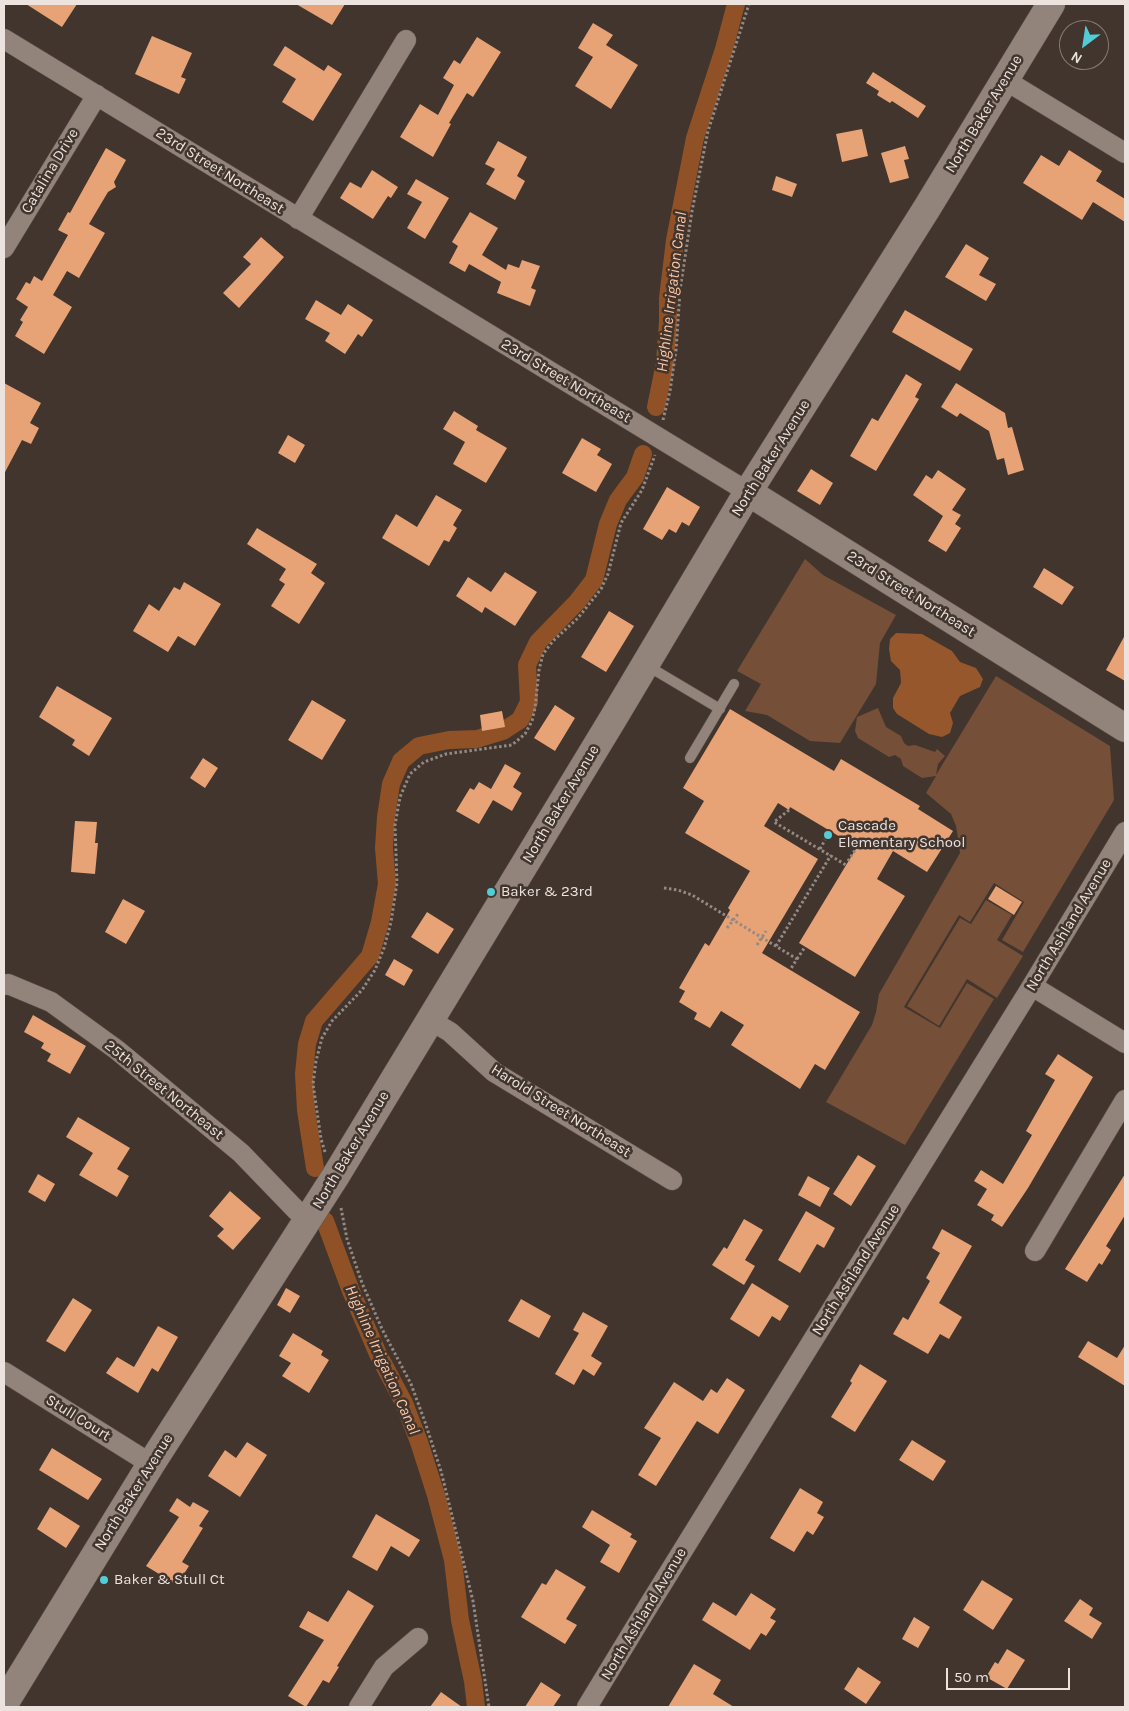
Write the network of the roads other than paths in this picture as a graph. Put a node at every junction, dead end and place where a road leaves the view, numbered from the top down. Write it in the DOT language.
graph roads {
  1 [pos="1051,4"];
  2 [pos="4,39"];
  3 [pos="406,40"];
  4 [pos="1005,80"];
  5 [pos="97,95"];
  6 [pos="1125,153"];
  7 [pos="298,219"];
  8 [pos="4,248"];
  9 [pos="748,492"];
  10 [pos="646,665"];
  11 [pos="734,684"];
  12 [pos="720,708"];
  13 [pos="1125,728"];
  14 [pos="690,758"];
  15 [pos="1125,832"];
  16 [pos="4,985"];
  17 [pos="1032,986"];
  18 [pos="430,1020"];
  19 [pos="1125,1043"];
  20 [pos="1125,1100"];
  21 [pos="672,1180"];
  22 [pos="308,1220"];
  23 [pos="1034,1251"];
  24 [pos="4,1372"];
  25 [pos="151,1464"];
  26 [pos="418,1638"];
  27 [pos="5,1700"];
  28 [pos="359,1707"];
  29 [pos="587,1707"];
  1 -- 4 [label="main road, North Baker Avenue"];
  2 -- 5 [label="street, 23rd Street Northeast"];
  3 -- 7 [label="street"];
  4 -- 6 [label="street"];
  4 -- 9 [label="main road, North Baker Avenue"];
  5 -- 7 [label="street, 23rd Street Northeast"];
  5 -- 8 [label="street, Catalina Drive"];
  7 -- 9 [label="street, 23rd Street Northeast"];
  9 -- 10 [label="main road, North Baker Avenue"];
  9 -- 13 [label="main road, 23rd Street Northeast"];
  10 -- 12 [label="lane"];
  10 -- 18 [label="main road, North Baker Avenue"];
  11 -- 12 [label="lane"];
  12 -- 14 [label="lane"];
  15 -- 17 [label="street, North Ashland Avenue"];
  16 -- 22 [label="street, 25th Street Northeast"];
  17 -- 19 [label="street"];
  17 -- 29 [label="street, North Ashland Avenue"];
  18 -- 21 [label="street, Harold Street Northeast"];
  18 -- 22 [label="main road, North Baker Avenue"];
  20 -- 23 [label="street"];
  22 -- 25 [label="main road, North Baker Avenue"];
  24 -- 25 [label="street, Stull Court"];
  25 -- 27 [label="main road, North Baker Avenue"];
  26 -- 28 [label="street"];
}
